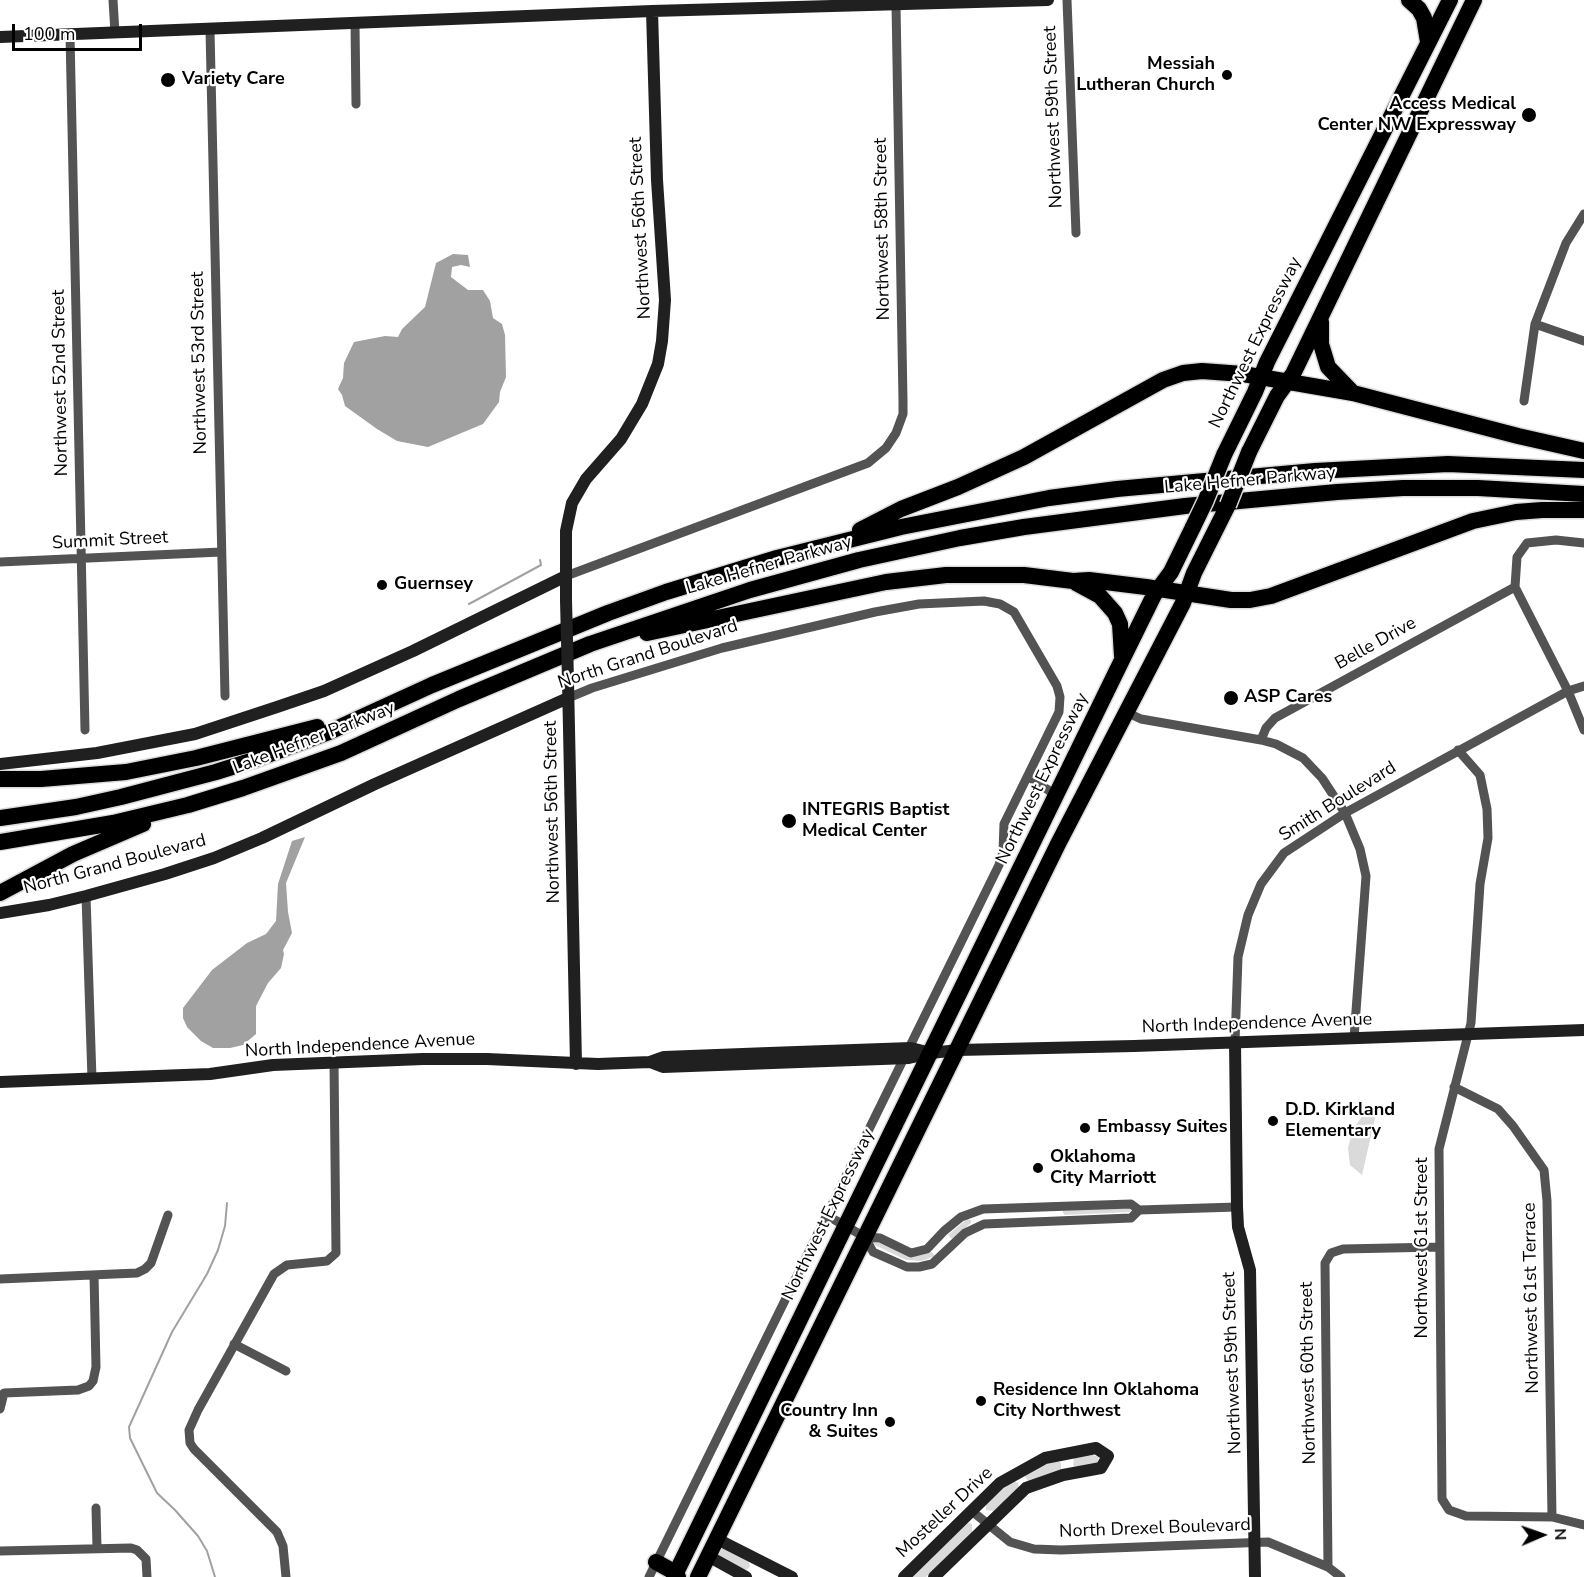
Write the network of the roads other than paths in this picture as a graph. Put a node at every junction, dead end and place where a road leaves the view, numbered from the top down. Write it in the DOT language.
graph roads {
  1 [pos="113,0"];
  2 [pos="1048,0"];
  3 [pos="1068,0"];
  4 [pos="1409,0"];
  5 [pos="1450,0"];
  6 [pos="1474,0"];
  7 [pos="953,2"];
  8 [pos="838,3"];
  9 [pos="736,5"];
  10 [pos="896,5"];
  11 [pos="652,11"];
  12 [pos="355,24"];
  13 [pos="210,30"];
  14 [pos="115,33"];
  15 [pos="70,35"];
  16 [pos="0,37"];
  17 [pos="1428,42"];
  18 [pos="356,104"];
  19 [pos="1584,214"];
  20 [pos="1076,233"];
  21 [pos="1321,315"];
  22 [pos="1535,324"];
  23 [pos="1584,341"];
  24 [pos="1261,377"];
  25 [pos="1287,381"];
  26 [pos="1353,393"];
  27 [pos="1524,401"];
  28 [pos="1584,451"];
  29 [pos="1584,470"];
  30 [pos="1584,494"];
  31 [pos="1584,510"];
  32 [pos="838,542"];
  33 [pos="1584,543"];
  34 [pos="221,552"];
  35 [pos="81,559"];
  36 [pos="0,562"];
  37 [pos="566,576"];
  38 [pos="1073,581"];
  39 [pos="1515,587"];
  40 [pos="1159,588"];
  41 [pos="1187,592"];
  42 [pos="590,644"];
  43 [pos="1122,660"];
  44 [pos="1110,686"];
  45 [pos="1584,686"];
  46 [pos="1568,691"];
  47 [pos="225,696"];
  48 [pos="568,698"];
  49 [pos="379,711"];
  50 [pos="1126,712"];
  51 [pos="86,730"];
  52 [pos="1584,730"];
  53 [pos="1261,740"];
  54 [pos="1458,750"];
  55 [pos="0,764"];
  56 [pos="1093,775"];
  57 [pos="1029,777"];
  58 [pos="0,779"];
  59 [pos="1057,796"];
  60 [pos="188,805"];
  61 [pos="1345,813"];
  62 [pos="0,818"];
  63 [pos="0,842"];
  64 [pos="1058,844"];
  65 [pos="0,893"];
  66 [pos="86,896"];
  67 [pos="0,913"];
  68 [pos="1584,1030"];
  69 [pos="1467,1035"];
  70 [pos="1354,1038"];
  71 [pos="1235,1042"];
  72 [pos="958,1050"];
  73 [pos="906,1053"];
  74 [pos="931,1053"];
  75 [pos="334,1062"];
  76 [pos="576,1064"];
  77 [pos="92,1078"];
  78 [pos="0,1082"];
  79 [pos="1454,1087"];
  80 [pos="1237,1207"];
  81 [pos="1139,1210"];
  82 [pos="976,1211"];
  83 [pos="168,1215"];
  84 [pos="826,1215"];
  85 [pos="846,1226"];
  86 [pos="977,1226"];
  87 [pos="865,1237"];
  88 [pos="935,1240"];
  89 [pos="1438,1247"];
  90 [pos="945,1252"];
  91 [pos="94,1275"];
  92 [pos="0,1278"];
  93 [pos="234,1344"];
  94 [pos="286,1371"];
  95 [pos="0,1409"];
  96 [pos="96,1508"];
  97 [pos="973,1512"];
  98 [pos="1552,1517"];
  99 [pos="1584,1525"];
  100 [pos="699,1526"];
  101 [pos="987,1526"];
  102 [pos="717,1539"];
  103 [pos="1254,1542"];
  104 [pos="97,1548"];
  105 [pos="0,1551"];
  106 [pos="708,1556"];
  107 [pos="761,1562"];
  108 [pos="1328,1567"];
  109 [pos="652,1570"];
  110 [pos="676,1576"];
  111 [pos="147,1577"];
  112 [pos="285,1577"];
  113 [pos="698,1577"];
  114 [pos="747,1577"];
  115 [pos="753,1577"];
  116 [pos="792,1577"];
  117 [pos="904,1577"];
  118 [pos="934,1577"];
  119 [pos="1255,1577"];
  120 [pos="1341,1577"];
  1 -- 14 [label="street"];
  2 -- 7 [label="street"];
  3 -- 20 [label="street, Northwest 59th Street"];
  4 -- 17 [label="highway"];
  5 -- 17 [label="highway, Northwest Expressway"];
  6 -- 21 [label="highway"];
  7 -- 10 [label="street"];
  8 -- 9 [label="street"];
  8 -- 10 [label="street"];
  9 -- 11 [label="street"];
  10 -- 37 [label="street, Northwest 58th Street"];
  11 -- 12 [label="street"];
  11 -- 37 [label="street, Northwest 56th Street"];
  12 -- 13 [label="street"];
  12 -- 18 [label="street"];
  13 -- 14 [label="street"];
  13 -- 34 [label="street, Northwest 53rd Street"];
  14 -- 15 [label="street"];
  15 -- 16 [label="street"];
  15 -- 35 [label="street, Northwest 52nd Street"];
  17 -- 24 [label="highway, Northwest Expressway"];
  19 -- 22 [label="street"];
  21 -- 25 [label="highway"];
  21 -- 26 [label="highway"];
  22 -- 23 [label="street"];
  22 -- 27 [label="street"];
  24 -- 25 [label="highway"];
  24 -- 32 [label="highway"];
  24 -- 40 [label="highway, Northwest Expressway, bridge"];
  25 -- 26 [label="highway"];
  25 -- 41 [label="highway, bridge"];
  26 -- 28 [label="highway"];
  29 -- 32 [label="highway, Lake Hefner Parkway"];
  30 -- 42 [label="highway, Lake Hefner Parkway"];
  31 -- 41 [label="highway"];
  32 -- 49 [label="highway, Lake Hefner Parkway"];
  33 -- 39 [label="street"];
  34 -- 35 [label="street, Summit Street"];
  34 -- 47 [label="street, Northwest 53rd Street"];
  35 -- 36 [label="street, Summit Street"];
  35 -- 51 [label="street, Northwest 52nd Street"];
  37 -- 48 [label="street, Northwest 56th Street, bridge"];
  37 -- 55 [label="street"];
  38 -- 40 [label="highway"];
  38 -- 42 [label="highway"];
  38 -- 43 [label="highway"];
  39 -- 46 [label="street"];
  39 -- 53 [label="street, Belle Drive"];
  40 -- 41 [label="highway"];
  40 -- 43 [label="highway, Northwest Expressway"];
  41 -- 50 [label="highway"];
  42 -- 60 [label="highway, Lake Hefner Parkway"];
  43 -- 44 [label="highway, Northwest Expressway"];
  44 -- 56 [label="highway"];
  44 -- 59 [label="highway, Northwest Expressway"];
  45 -- 46 [label="street, Smith Boulevard"];
  46 -- 52 [label="street"];
  46 -- 54 [label="street, Smith Boulevard"];
  48 -- 57 [label="street, North Grand Boulevard"];
  48 -- 66 [label="street, North Grand Boulevard"];
  48 -- 76 [label="street, Northwest 56th Street"];
  49 -- 58 [label="highway"];
  49 -- 62 [label="highway, Lake Hefner Parkway"];
  50 -- 53 [label="street"];
  50 -- 56 [label="highway"];
  53 -- 61 [label="street"];
  54 -- 61 [label="street, Smith Boulevard"];
  54 -- 69 [label="street, Northwest 61st Street"];
  56 -- 64 [label="highway"];
  57 -- 59 [label="street"];
  57 -- 73 [label="street, Northwest Expressway"];
  59 -- 64 [label="highway"];
  59 -- 74 [label="highway, Northwest Expressway"];
  60 -- 63 [label="highway, Lake Hefner Parkway"];
  60 -- 65 [label="highway"];
  61 -- 70 [label="street"];
  61 -- 71 [label="street, Smith Boulevard"];
  64 -- 72 [label="highway"];
  66 -- 67 [label="street, North Grand Boulevard"];
  66 -- 77 [label="street"];
  68 -- 69 [label="street, North Independence Avenue"];
  69 -- 70 [label="street, North Independence Avenue"];
  69 -- 79 [label="street, Northwest 61st Street"];
  70 -- 71 [label="street, North Independence Avenue"];
  71 -- 72 [label="street, North Independence Avenue"];
  71 -- 80 [label="street, Northwest 59th Street"];
  72 -- 74 [label="street, North Independence Avenue"];
  72 -- 87 [label="highway"];
  73 -- 74 [label="street, North Independence Avenue"];
  73 -- 76 [label="street, North Independence Avenue"];
  73 -- 84 [label="street, Northwest Expressway"];
  74 -- 85 [label="highway, Northwest Expressway"];
  75 -- 76 [label="street, North Independence Avenue"];
  75 -- 77 [label="street, North Independence Avenue"];
  75 -- 93 [label="street"];
  77 -- 78 [label="street, North Independence Avenue"];
  79 -- 89 [label="street, Northwest 61st Street"];
  79 -- 98 [label="street, Northwest 61st Terrace"];
  80 -- 81 [label="street"];
  80 -- 103 [label="street, Northwest 59th Street"];
  81 -- 82 [label="street"];
  81 -- 86 [label="street"];
  82 -- 86 [label="street"];
  82 -- 88 [label="street"];
  83 -- 91 [label="street"];
  84 -- 85 [label="street"];
  84 -- 109 [label="street, Northwest Expressway"];
  85 -- 87 [label="street"];
  85 -- 100 [label="highway, Northwest Expressway"];
  86 -- 90 [label="street"];
  87 -- 88 [label="street"];
  87 -- 90 [label="street"];
  87 -- 102 [label="highway"];
  88 -- 90 [label="street"];
  89 -- 98 [label="street, Northwest 61st Street"];
  89 -- 108 [label="street, Northwest 60th Street"];
  91 -- 92 [label="street"];
  91 -- 95 [label="street"];
  93 -- 94 [label="street"];
  93 -- 112 [label="street"];
  96 -- 104 [label="street"];
  97 -- 101 [label="street, North Drexel Boulevard"];
  97 -- 101 [label="street, Mosteller Drive"];
  97 -- 117 [label="street, Mosteller Drive"];
  98 -- 99 [label="street"];
  100 -- 106 [label="highway"];
  100 -- 110 [label="highway, Northwest Expressway"];
  101 -- 103 [label="street, North Drexel Boulevard"];
  101 -- 118 [label="street, Mosteller Drive"];
  102 -- 106 [label="highway"];
  102 -- 107 [label="street"];
  103 -- 108 [label="street, North Drexel Boulevard"];
  103 -- 119 [label="street, Northwest 59th Street"];
  104 -- 105 [label="street"];
  104 -- 111 [label="street"];
  106 -- 113 [label="highway"];
  106 -- 114 [label="street"];
  107 -- 115 [label="street"];
  107 -- 116 [label="street"];
  108 -- 120 [label="street, North Drexel Boulevard"];
  109 -- 110 [label="highway"];
}
